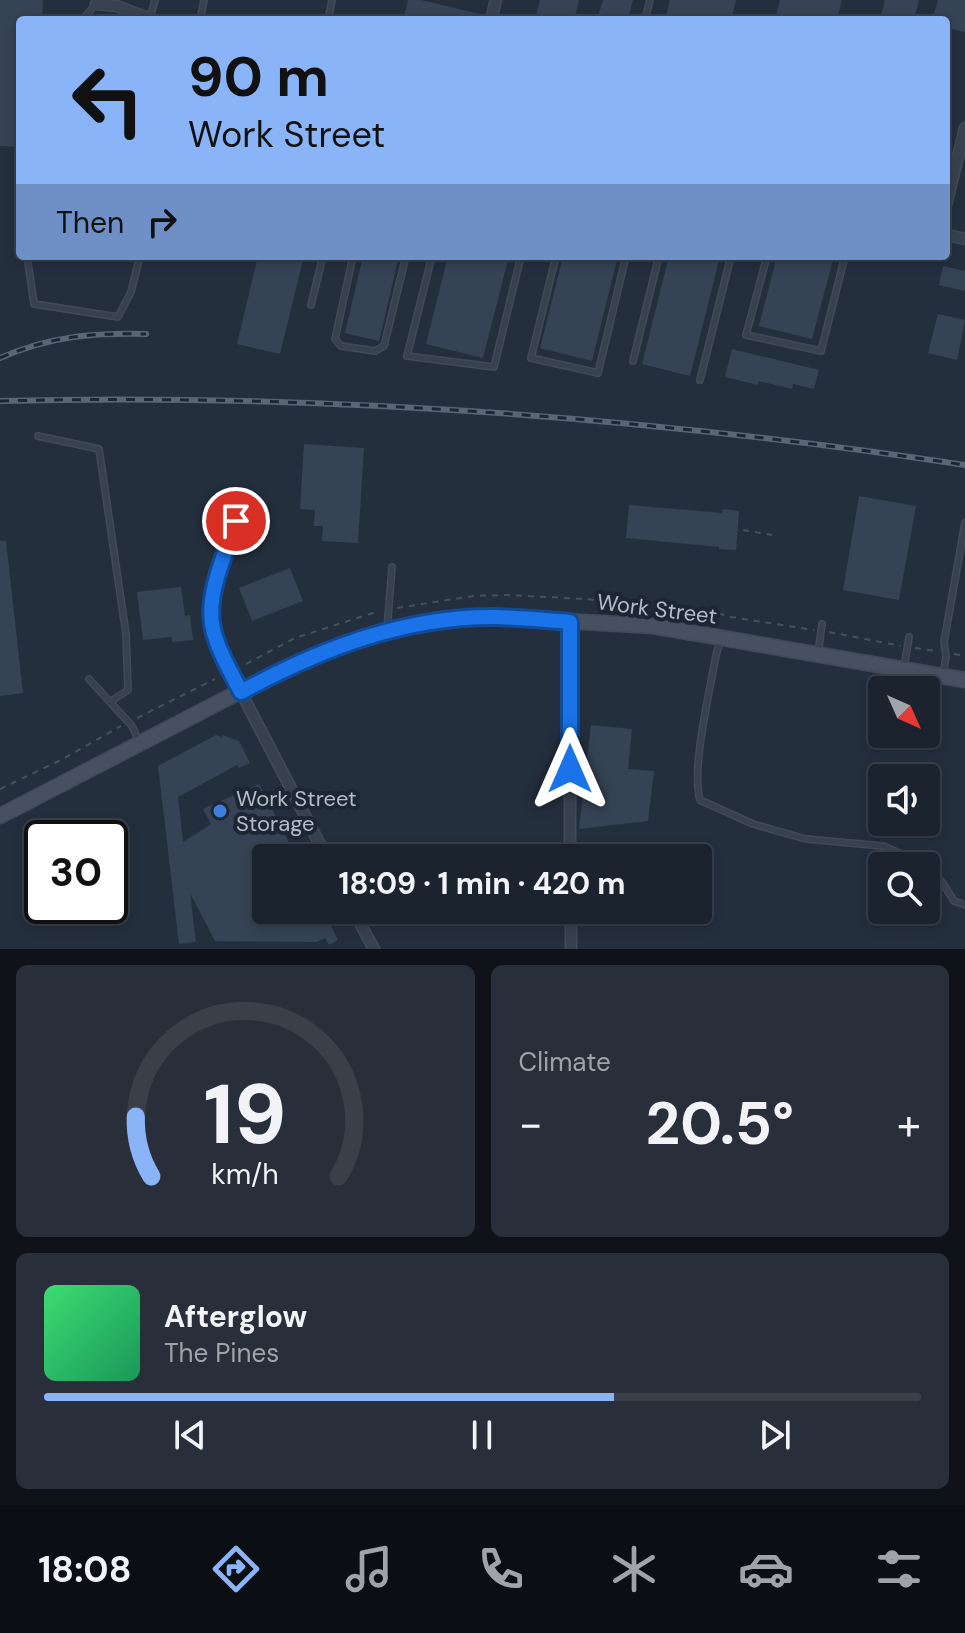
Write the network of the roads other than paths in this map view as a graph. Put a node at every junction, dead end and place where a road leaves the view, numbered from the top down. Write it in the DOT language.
graph roads {
  1 [pos="96,2"];
  2 [pos="144,16"];
  3 [pos="965,128"];
  4 [pos="950,189"];
  5 [pos="28,260"];
  6 [pos="139,260"];
  7 [pos="322,260"];
  8 [pos="352,260"];
  9 [pos="405,260"];
  10 [pos="431,260"];
  11 [pos="520,260"];
  12 [pos="555,260"];
  13 [pos="625,260"];
  14 [pos="658,260"];
  15 [pos="730,260"];
  16 [pos="766,260"];
  17 [pos="844,260"];
  18 [pos="311,305"];
  19 [pos="633,361"];
  20 [pos="700,380"];
  21 [pos="38,436"];
  22 [pos="236,521"];
  23 [pos="965,523"];
  24 [pos="392,567"];
  25 [pos="570,622"];
  26 [pos="822,624"];
  27 [pos="386,632"];
  28 [pos="909,637"];
  29 [pos="722,638"];
  30 [pos="818,655"];
  31 [pos="904,669"];
  32 [pos="943,676"];
  33 [pos="89,679"];
  34 [pos="965,680"];
  35 [pos="241,692"];
  36 [pos="110,702"];
  37 [pos="140,744"];
  38 [pos="0,816"];
  39 [pos="320,844"];
  40 [pos="570,844"];
  41 [pos="965,905"];
  42 [pos="361,924"];
  43 [pos="571,924"];
  44 [pos="374,949"];
  45 [pos="571,949"];
  1 -- 2 [label="street"];
  3 -- 4 [label="street"];
  5 -- 6 [label="lane"];
  7 -- 18 [label="lane"];
  8 -- 9 [label="lane"];
  10 -- 11 [label="lane"];
  12 -- 13 [label="lane"];
  14 -- 19 [label="lane"];
  15 -- 20 [label="lane"];
  16 -- 17 [label="lane"];
  21 -- 36 [label="lane"];
  22 -- 35 [label="street"];
  23 -- 32 [label="lane"];
  24 -- 27 [label="lane"];
  25 -- 27 [label="street, Work Street"];
  25 -- 29 [label="street, Work Street"];
  25 -- 40 [label="street"];
  26 -- 30 [label="lane"];
  27 -- 35 [label="street, Work Street"];
  28 -- 31 [label="lane"];
  29 -- 30 [label="street, Work Street"];
  29 -- 41 [label="lane"];
  30 -- 31 [label="street, Work Street"];
  31 -- 32 [label="street, Work Street"];
  32 -- 34 [label="street, Work Street"];
  33 -- 36 [label="lane"];
  35 -- 37 [label="street, Work Street"];
  35 -- 39 [label="street"];
  36 -- 37 [label="lane"];
  37 -- 38 [label="street, Work Street"];
  42 -- 44 [label="street"];
  43 -- 45 [label="street"];
}
